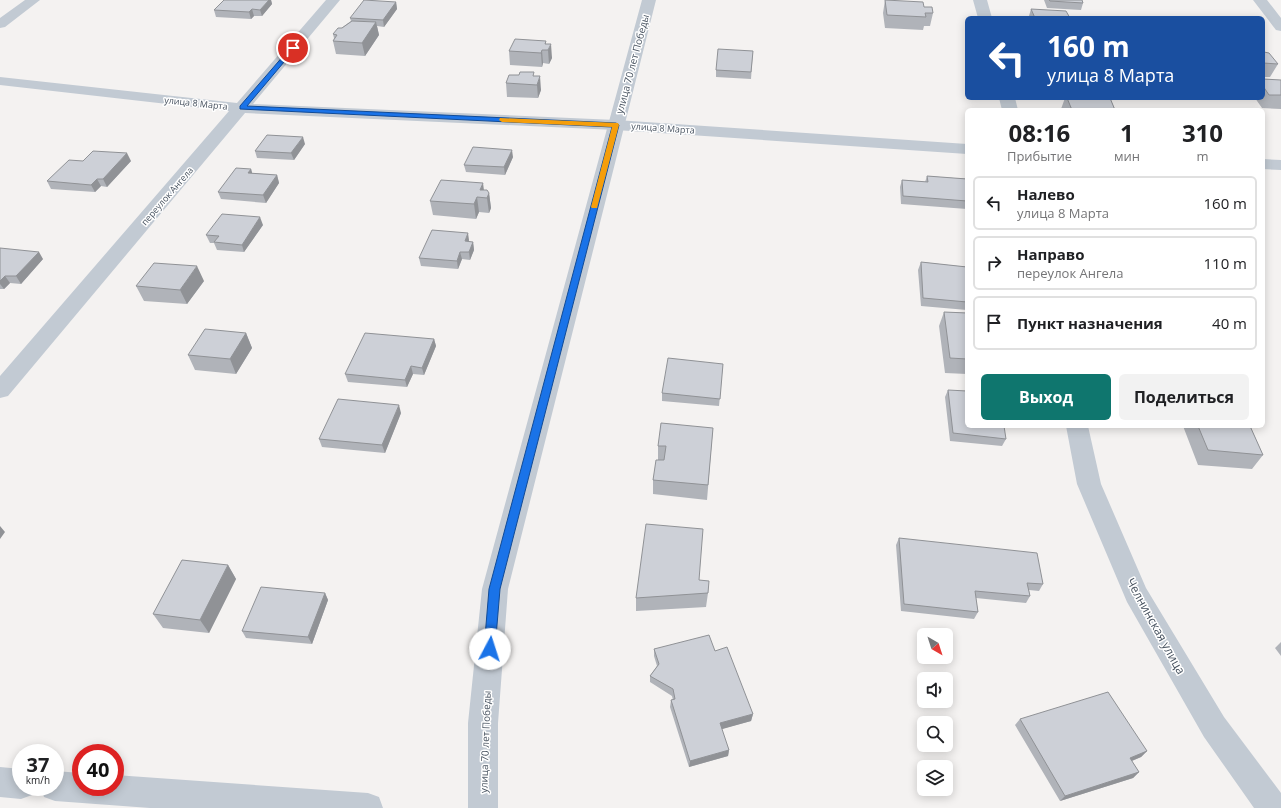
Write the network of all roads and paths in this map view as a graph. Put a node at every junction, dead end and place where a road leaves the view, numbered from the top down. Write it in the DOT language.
graph roads {
  1 [pos="33,0"];
  2 [pos="333,0"];
  3 [pos="649,0"];
  4 [pos="980,0"];
  5 [pos="1260,0"];
  6 [pos="984,16"];
  7 [pos="0,24"];
  8 [pos="1281,27"];
  9 [pos="0,81"];
  10 [pos="242,108"];
  11 [pos="616,125"];
  12 [pos="965,149"];
  13 [pos="1265,164"];
  14 [pos="1281,164"];
  15 [pos="0,390"];
  16 [pos="1077,428"];
  17 [pos="0,782"];
  18 [pos="12,783"];
  19 [pos="64,787"];
  20 [pos="368,808"];
  21 [pos="483,808"];
  22 [pos="1273,808"];
  1 -- 7 [label="street"];
  2 -- 10 [label="street, переулок Ангела"];
  3 -- 11 [label="street, улица 70 лет Победы"];
  4 -- 6 [label="street"];
  5 -- 8 [label="street"];
  9 -- 10 [label="street, улица 8 Марта"];
  10 -- 11 [label="street, улица 8 Марта"];
  10 -- 15 [label="street, переулок Ангела"];
  11 -- 12 [label="street, улица 8 Марта"];
  11 -- 21 [label="street, улица 70 лет Победы"];
  13 -- 14 [label="street"];
  16 -- 22 [label="street, Челнинская улица"];
  17 -- 18 [label="street"];
  19 -- 20 [label="street"];
}
